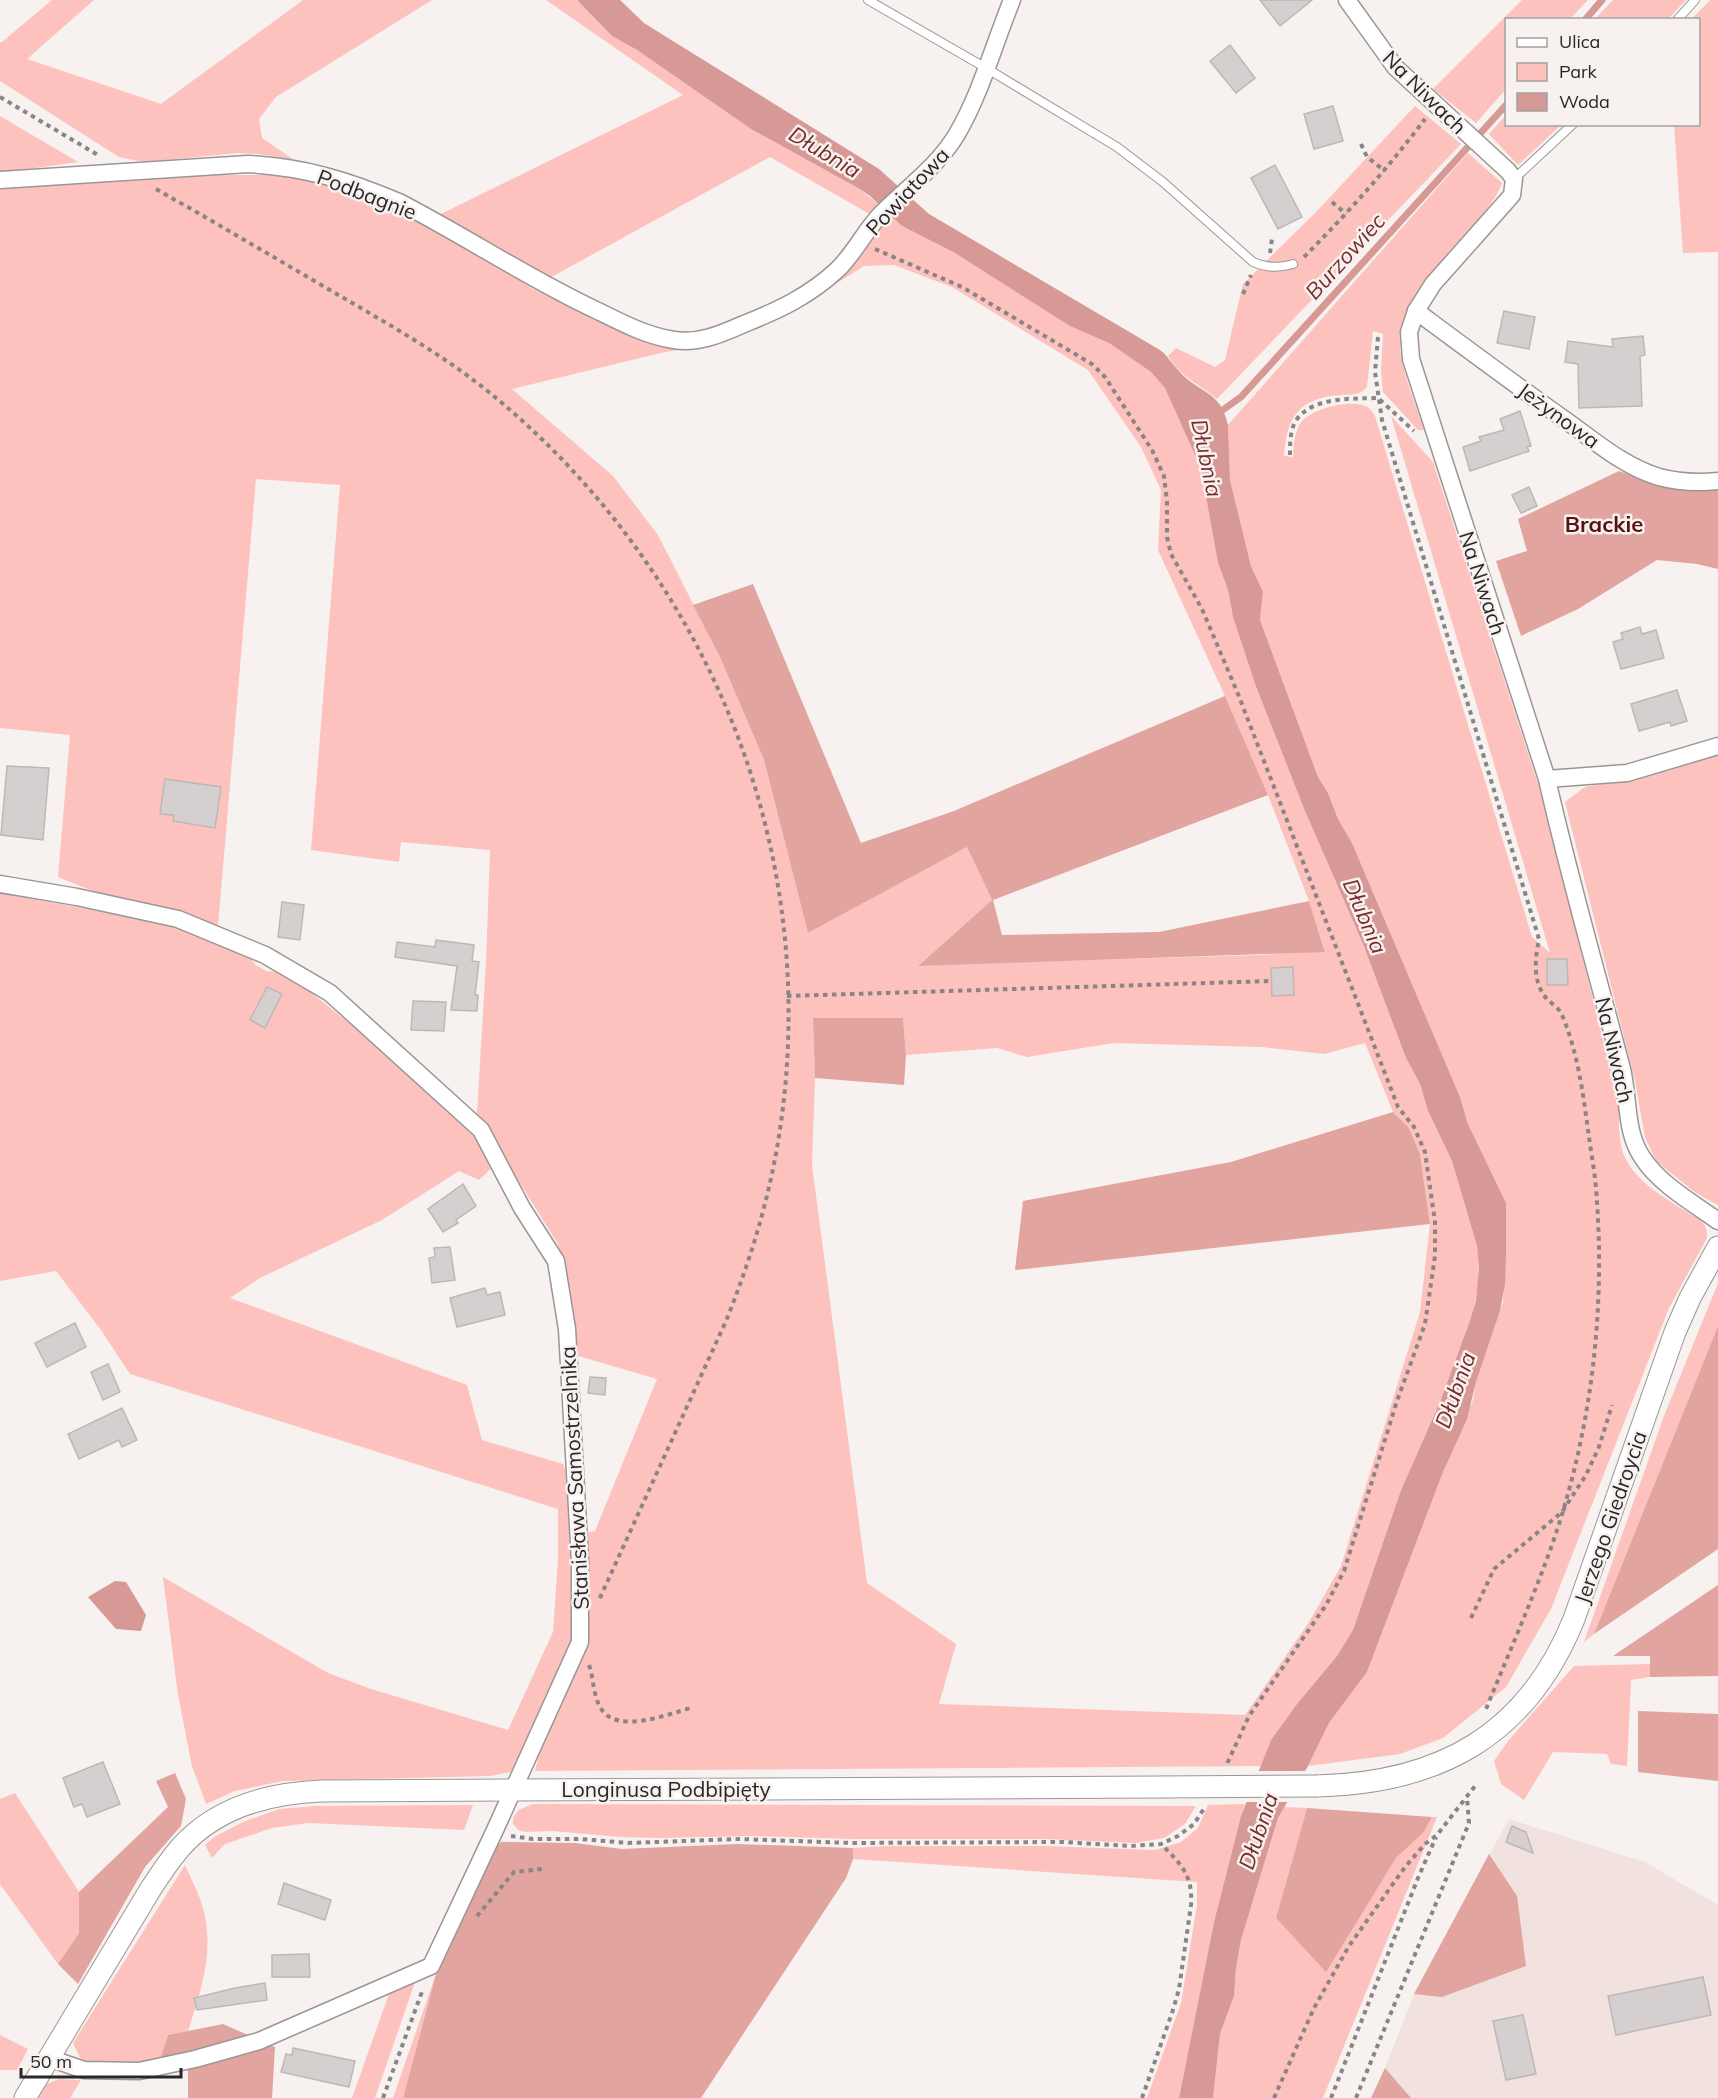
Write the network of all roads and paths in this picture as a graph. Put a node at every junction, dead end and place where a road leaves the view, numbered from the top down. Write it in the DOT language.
graph roads {
  1 [pos="868,0"];
  2 [pos="1012,0"];
  3 [pos="1347,0"];
  4 [pos="1695,0"];
  5 [pos="1679,18"];
  6 [pos="986,68"];
  7 [pos="0,98"];
  8 [pos="1435,110"];
  9 [pos="1571,126"];
  10 [pos="1361,144"];
  11 [pos="99,155"];
  12 [pos="1385,171"];
  13 [pos="129,173"];
  14 [pos="1511,175"];
  15 [pos="0,180"];
  16 [pos="1332,202"];
  17 [pos="1346,214"];
  18 [pos="861,242"];
  19 [pos="1293,264"];
  20 [pos="1254,268"];
  21 [pos="1243,294"];
  22 [pos="1416,311"];
  23 [pos="1378,337"];
  24 [pos="704,339"];
  25 [pos="1378,398"];
  26 [pos="1440,453"];
  27 [pos="1290,455"];
  28 [pos="1718,481"];
  29 [pos="1718,746"];
  30 [pos="1547,779"];
  31 [pos="0,884"];
  32 [pos="1271,981"];
  33 [pos="787,996"];
  34 [pos="1718,1221"];
  35 [pos="1718,1247"];
  36 [pos="1612,1405"];
  37 [pos="1562,1512"];
  38 [pos="595,1610"];
  39 [pos="1471,1618"];
  40 [pos="580,1642"];
  41 [pos="691,1708"];
  42 [pos="1485,1712"];
  43 [pos="1233,1750"];
  44 [pos="1457,1755"];
  45 [pos="1475,1786"];
  46 [pos="513,1790"];
  47 [pos="1467,1796"];
  48 [pos="1204,1808"];
  49 [pos="495,1830"];
  50 [pos="1437,1835"];
  51 [pos="1161,1844"];
  52 [pos="542,1869"];
  53 [pos="476,1917"];
  54 [pos="431,1966"];
  55 [pos="49,2058"];
  56 [pos="25,2098"];
  57 [pos="383,2098"];
  58 [pos="1142,2098"];
  59 [pos="1274,2098"];
  60 [pos="1331,2098"];
  61 [pos="1356,2098"];
  1 -- 6 [label="lane"];
  2 -- 6 [label="street, Powiatowa"];
  3 -- 8 [label="street, Na Niwach"];
  4 -- 5 [label="lane"];
  6 -- 18 [label="street, Powiatowa"];
  6 -- 19 [label="lane"];
  7 -- 11 [label="path"];
  8 -- 12 [label="path"];
  8 -- 14 [label="street, Na Niwach"];
  9 -- 14 [label="lane"];
  10 -- 12 [label="path"];
  12 -- 17 [label="path"];
  13 -- 15 [label="street, Podbagnie"];
  13 -- 24 [label="street, Podbagnie"];
  13 -- 33 [label="path"];
  14 -- 22 [label="street, Na Niwach"];
  16 -- 17 [label="path"];
  17 -- 19 [label="path"];
  18 -- 24 [label="street, Powiatowa"];
  18 -- 43 [label="path"];
  20 -- 21 [label="path"];
  22 -- 26 [label="street, Na Niwach"];
  22 -- 28 [label="street, Jeżynowa"];
  23 -- 25 [label="path"];
  25 -- 26 [label="path"];
  25 -- 27 [label="path"];
  25 -- 37 [label="path"];
  26 -- 30 [label="street, Na Niwach"];
  29 -- 30 [label="street"];
  30 -- 34 [label="street, Na Niwach"];
  31 -- 40 [label="street, Stanisława Samostrzelnika"];
  32 -- 33 [label="path"];
  33 -- 38 [label="path"];
  35 -- 44 [label="street, Jerzego Giedroycia"];
  36 -- 37 [label="path"];
  37 -- 39 [label="path"];
  37 -- 42 [label="path"];
  40 -- 41 [label="path"];
  40 -- 46 [label="street, Stanisława Samostrzelnika"];
  44 -- 46 [label="street, Longinusa Podbipięty, bridge"];
  45 -- 47 [label="path"];
  46 -- 49 [label="street, Stanisława Samostrzelnika"];
  46 -- 55 [label="street, Longinusa Podbipięty"];
  47 -- 50 [label="path"];
  47 -- 61 [label="path"];
  48 -- 51 [label="path"];
  49 -- 51 [label="path"];
  49 -- 54 [label="street, Stanisława Samostrzelnika"];
  50 -- 59 [label="path"];
  50 -- 60 [label="path"];
  51 -- 58 [label="path"];
  52 -- 53 [label="path"];
  54 -- 55 [label="street"];
  54 -- 57 [label="path"];
  55 -- 56 [label="street, Longinusa Podbipięty"];
}
